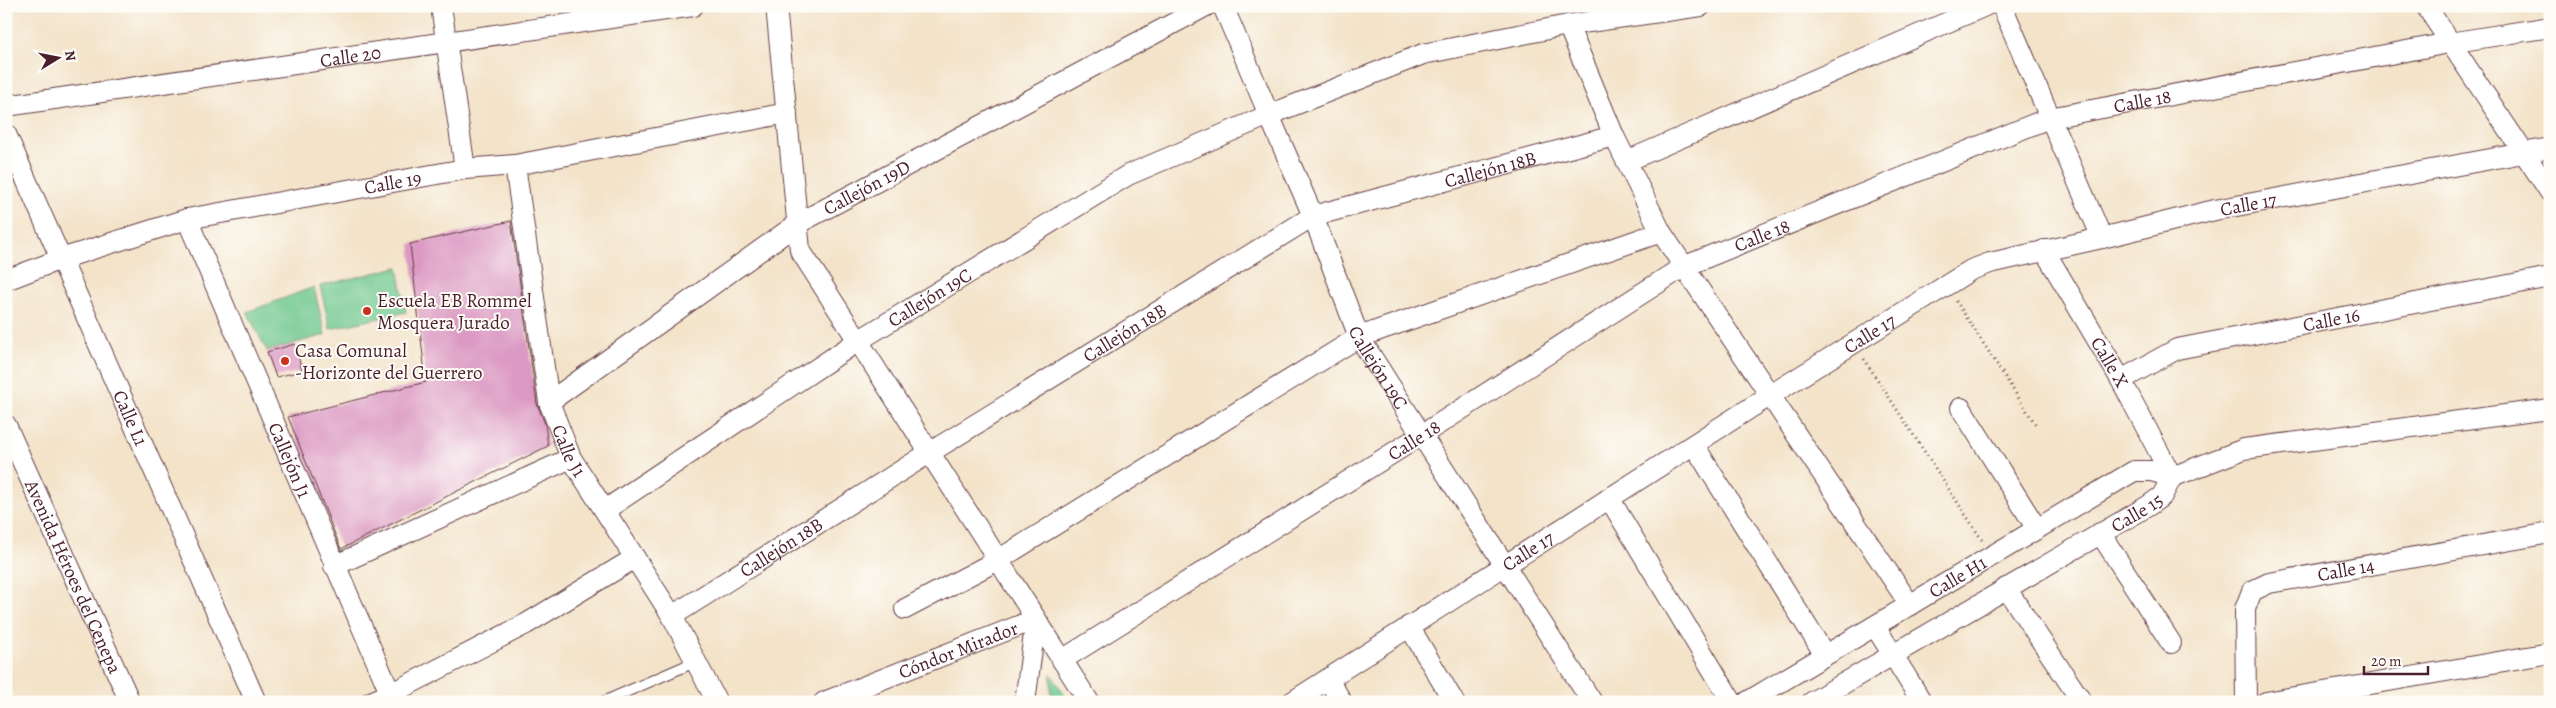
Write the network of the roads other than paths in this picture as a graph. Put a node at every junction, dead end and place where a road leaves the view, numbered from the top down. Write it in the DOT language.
graph roads {
  1 [pos="441,6"];
  2 [pos="693,6"];
  3 [pos="776,6"];
  4 [pos="1206,6"];
  5 [pos="1223,6"];
  6 [pos="1701,6"];
  7 [pos="1985,6"];
  8 [pos="2002,6"];
  9 [pos="2426,6"];
  10 [pos="1568,25"];
  11 [pos="2550,27"];
  12 [pos="447,42"];
  13 [pos="2449,43"];
  14 [pos="6,106"];
  15 [pos="787,113"];
  16 [pos="1269,115"];
  17 [pos="2049,118"];
  18 [pos="1614,136"];
  19 [pos="8,142"];
  20 [pos="2550,148"];
  21 [pos="2523,152"];
  22 [pos="1627,161"];
  23 [pos="515,165"];
  24 [pos="465,169"];
  25 [pos="2550,192"];
  26 [pos="1313,216"];
  27 [pos="187,219"];
  28 [pos="797,224"];
  29 [pos="1661,232"];
  30 [pos="2102,238"];
  31 [pos="2044,250"];
  32 [pos="61,258"];
  33 [pos="1683,267"];
  34 [pos="2550,278"];
  35 [pos="6,280"];
  36 [pos="1359,337"];
  37 [pos="858,341"];
  38 [pos="2121,380"];
  39 [pos="1769,396"];
  40 [pos="548,402"];
  41 [pos="1961,408"];
  42 [pos="2550,409"];
  43 [pos="6,426"];
  44 [pos="1420,436"];
  45 [pos="1694,444"];
  46 [pos="929,453"];
  47 [pos="570,458"];
  48 [pos="2172,478"];
  49 [pos="1609,498"];
  50 [pos="605,510"];
  51 [pos="2037,529"];
  52 [pos="2100,533"];
  53 [pos="2550,534"];
  54 [pos="635,558"];
  55 [pos="998,560"];
  56 [pos="1505,565"];
  57 [pos="334,566"];
  58 [pos="2006,588"];
  59 [pos="1910,605"];
  60 [pos="905,609"];
  61 [pos="672,616"];
  62 [pos="1036,619"];
  63 [pos="1409,626"];
  64 [pos="1875,626"];
  65 [pos="2171,644"];
  66 [pos="1893,653"];
  67 [pos="2550,653"];
  68 [pos="1825,655"];
  69 [pos="1062,660"];
  70 [pos="697,662"];
  71 [pos="1328,679"];
  72 [pos="392,698"];
  73 [pos="130,702"];
  74 [pos="256,702"];
  75 [pos="371,702"];
  76 [pos="603,702"];
  77 [pos="716,702"];
  78 [pos="824,702"];
  79 [pos="1025,702"];
  80 [pos="1088,702"];
  81 [pos="1292,702"];
  82 [pos="1342,702"];
  83 [pos="1454,702"];
  84 [pos="1592,702"];
  85 [pos="1732,702"];
  86 [pos="1747,702"];
  87 [pos="1812,702"];
  88 [pos="1922,702"];
  89 [pos="2082,702"];
  90 [pos="2246,702"];
  91 [pos="2266,702"];
  1 -- 12 [label="street"];
  2 -- 12 [label="street, Calle 20"];
  3 -- 15 [label="street"];
  4 -- 28 [label="street, Callejón 19D"];
  5 -- 16 [label="street"];
  6 -- 10 [label="street, Callejón 19C"];
  7 -- 22 [label="street"];
  8 -- 17 [label="street"];
  9 -- 13 [label="street"];
  10 -- 16 [label="street, Callejón 19C"];
  10 -- 18 [label="street"];
  11 -- 13 [label="street, Calle 18"];
  12 -- 14 [label="street, Calle 20"];
  12 -- 24 [label="street"];
  13 -- 17 [label="street, Calle 18"];
  13 -- 21 [label="street"];
  15 -- 23 [label="street, Calle 19"];
  15 -- 28 [label="street"];
  16 -- 26 [label="street, Callejón 19C"];
  16 -- 37 [label="street, Callejón 19C"];
  17 -- 30 [label="street"];
  17 -- 33 [label="street, Calle 18"];
  18 -- 22 [label="street"];
  18 -- 26 [label="street, Callejón 18B"];
  19 -- 32 [label="street, Calle L1"];
  20 -- 21 [label="street, Calle 17"];
  21 -- 25 [label="street"];
  21 -- 30 [label="street, Calle 17"];
  22 -- 29 [label="street"];
  23 -- 24 [label="street, Calle 19"];
  23 -- 40 [label="street, Calle J1"];
  24 -- 27 [label="street, Calle 19"];
  26 -- 36 [label="street, Callejón 19C"];
  26 -- 46 [label="street, Callejón 18B"];
  27 -- 32 [label="street, Calle 19"];
  27 -- 57 [label="street, Callejón J1"];
  28 -- 37 [label="street"];
  28 -- 40 [label="street, Callejón 19D"];
  29 -- 33 [label="street"];
  29 -- 36 [label="street"];
  30 -- 31 [label="street, Calle 17"];
  31 -- 38 [label="street, Calle X"];
  31 -- 39 [label="street, Calle 17"];
  32 -- 35 [label="street, Calle 19"];
  32 -- 74 [label="street, Calle L1"];
  33 -- 39 [label="street"];
  33 -- 44 [label="street, Calle 18"];
  34 -- 38 [label="street, Calle 16"];
  36 -- 44 [label="street, Callejón 19C"];
  36 -- 55 [label="street"];
  37 -- 46 [label="street"];
  37 -- 50 [label="street, Callejón 19C"];
  38 -- 48 [label="street, Calle X"];
  39 -- 45 [label="street, Calle 17"];
  39 -- 59 [label="street"];
  40 -- 47 [label="street, Calle J1"];
  41 -- 51 [label="street"];
  42 -- 48 [label="street, Calle 15"];
  43 -- 73 [label="street, Avenida Héroes del Cenepa"];
  44 -- 56 [label="street, Callejón 19C"];
  44 -- 69 [label="street, Calle 18"];
  45 -- 49 [label="street, Calle 17"];
  45 -- 68 [label="street"];
  46 -- 55 [label="street"];
  46 -- 61 [label="street, Callejón 18B"];
  47 -- 50 [label="street, Calle J1"];
  47 -- 57 [label="street"];
  48 -- 51 [label="street, Calle H1"];
  48 -- 52 [label="street, Calle 15"];
  49 -- 56 [label="street, Calle 17"];
  49 -- 85 [label="street"];
  50 -- 54 [label="street, Calle J1"];
  51 -- 59 [label="street, Calle H1"];
  52 -- 58 [label="street, Calle 15"];
  52 -- 65 [label="street"];
  53 -- 90 [label="street, Calle 14"];
  54 -- 61 [label="street, Calle J1"];
  54 -- 72 [label="street"];
  55 -- 60 [label="street"];
  55 -- 62 [label="street"];
  56 -- 63 [label="street, Calle 17"];
  56 -- 84 [label="street, Callejón 19C"];
  57 -- 72 [label="street, Callejón J1"];
  58 -- 66 [label="street, Calle 15"];
  58 -- 89 [label="street"];
  59 -- 64 [label="street, Calle H1"];
  61 -- 70 [label="street, Calle J1"];
  62 -- 69 [label="street"];
  62 -- 78 [label="street, Cóndor Mirador"];
  62 -- 79 [label="street"];
  63 -- 71 [label="street, Calle 17"];
  63 -- 83 [label="street"];
  64 -- 66 [label="street"];
  64 -- 68 [label="street, Calle H1"];
  66 -- 87 [label="street, Calle 15"];
  66 -- 88 [label="street"];
  67 -- 91 [label="street"];
  68 -- 86 [label="street, Calle H1"];
  69 -- 80 [label="street"];
  70 -- 76 [label="lane"];
  70 -- 77 [label="street, Calle J1"];
  71 -- 81 [label="street, Calle 17"];
  71 -- 82 [label="street"];
  72 -- 75 [label="street"];
}
